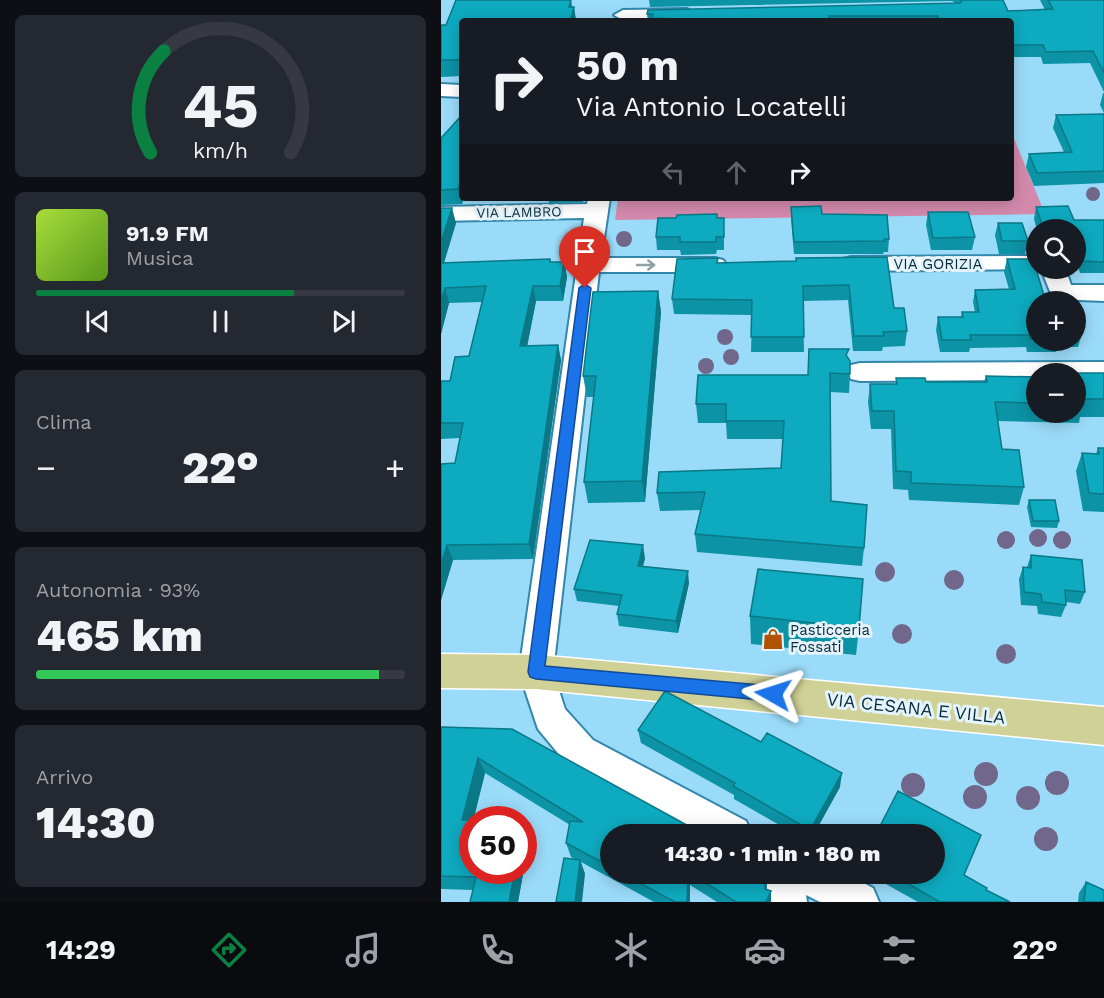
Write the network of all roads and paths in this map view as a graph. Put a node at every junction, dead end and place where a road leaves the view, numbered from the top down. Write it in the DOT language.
graph roads {
  1 [pos="623,12"];
  2 [pos="705,14"];
  3 [pos="441,90"];
  4 [pos="459,90"];
  5 [pos="598,205"];
  6 [pos="441,214"];
  7 [pos="1026,263"];
  8 [pos="733,264"];
  9 [pos="826,264"];
  10 [pos="588,265"];
  11 [pos="1057,279"];
  12 [pos="1104,293"];
  13 [pos="1104,371"];
  14 [pos="859,372"];
  15 [pos="441,671"];
  16 [pos="536,672"];
  17 [pos="1104,726"];
  18 [pos="714,824"];
  19 [pos="786,884"];
  20 [pos="825,884"];
  21 [pos="787,902"];
  22 [pos="859,902"];
  1 -- 2 [label="street"];
  3 -- 4 [label="street"];
  5 -- 6 [label="street, VIA LAMBRO"];
  5 -- 10 [label="street"];
  7 -- 9 [label="street, VIA GORIZIA"];
  10 -- 8 [label="street, one-way"];
  10 -- 16 [label="street"];
  11 -- 12 [label="street"];
  13 -- 14 [label="street"];
  15 -- 16 [label="main road, VIA CESANA E VILLA"];
  16 -- 17 [label="main road, VIA CESANA E VILLA"];
  16 -- 18 [label="street"];
  19 -- 21 [label="street"];
  20 -- 22 [label="street"];
}
